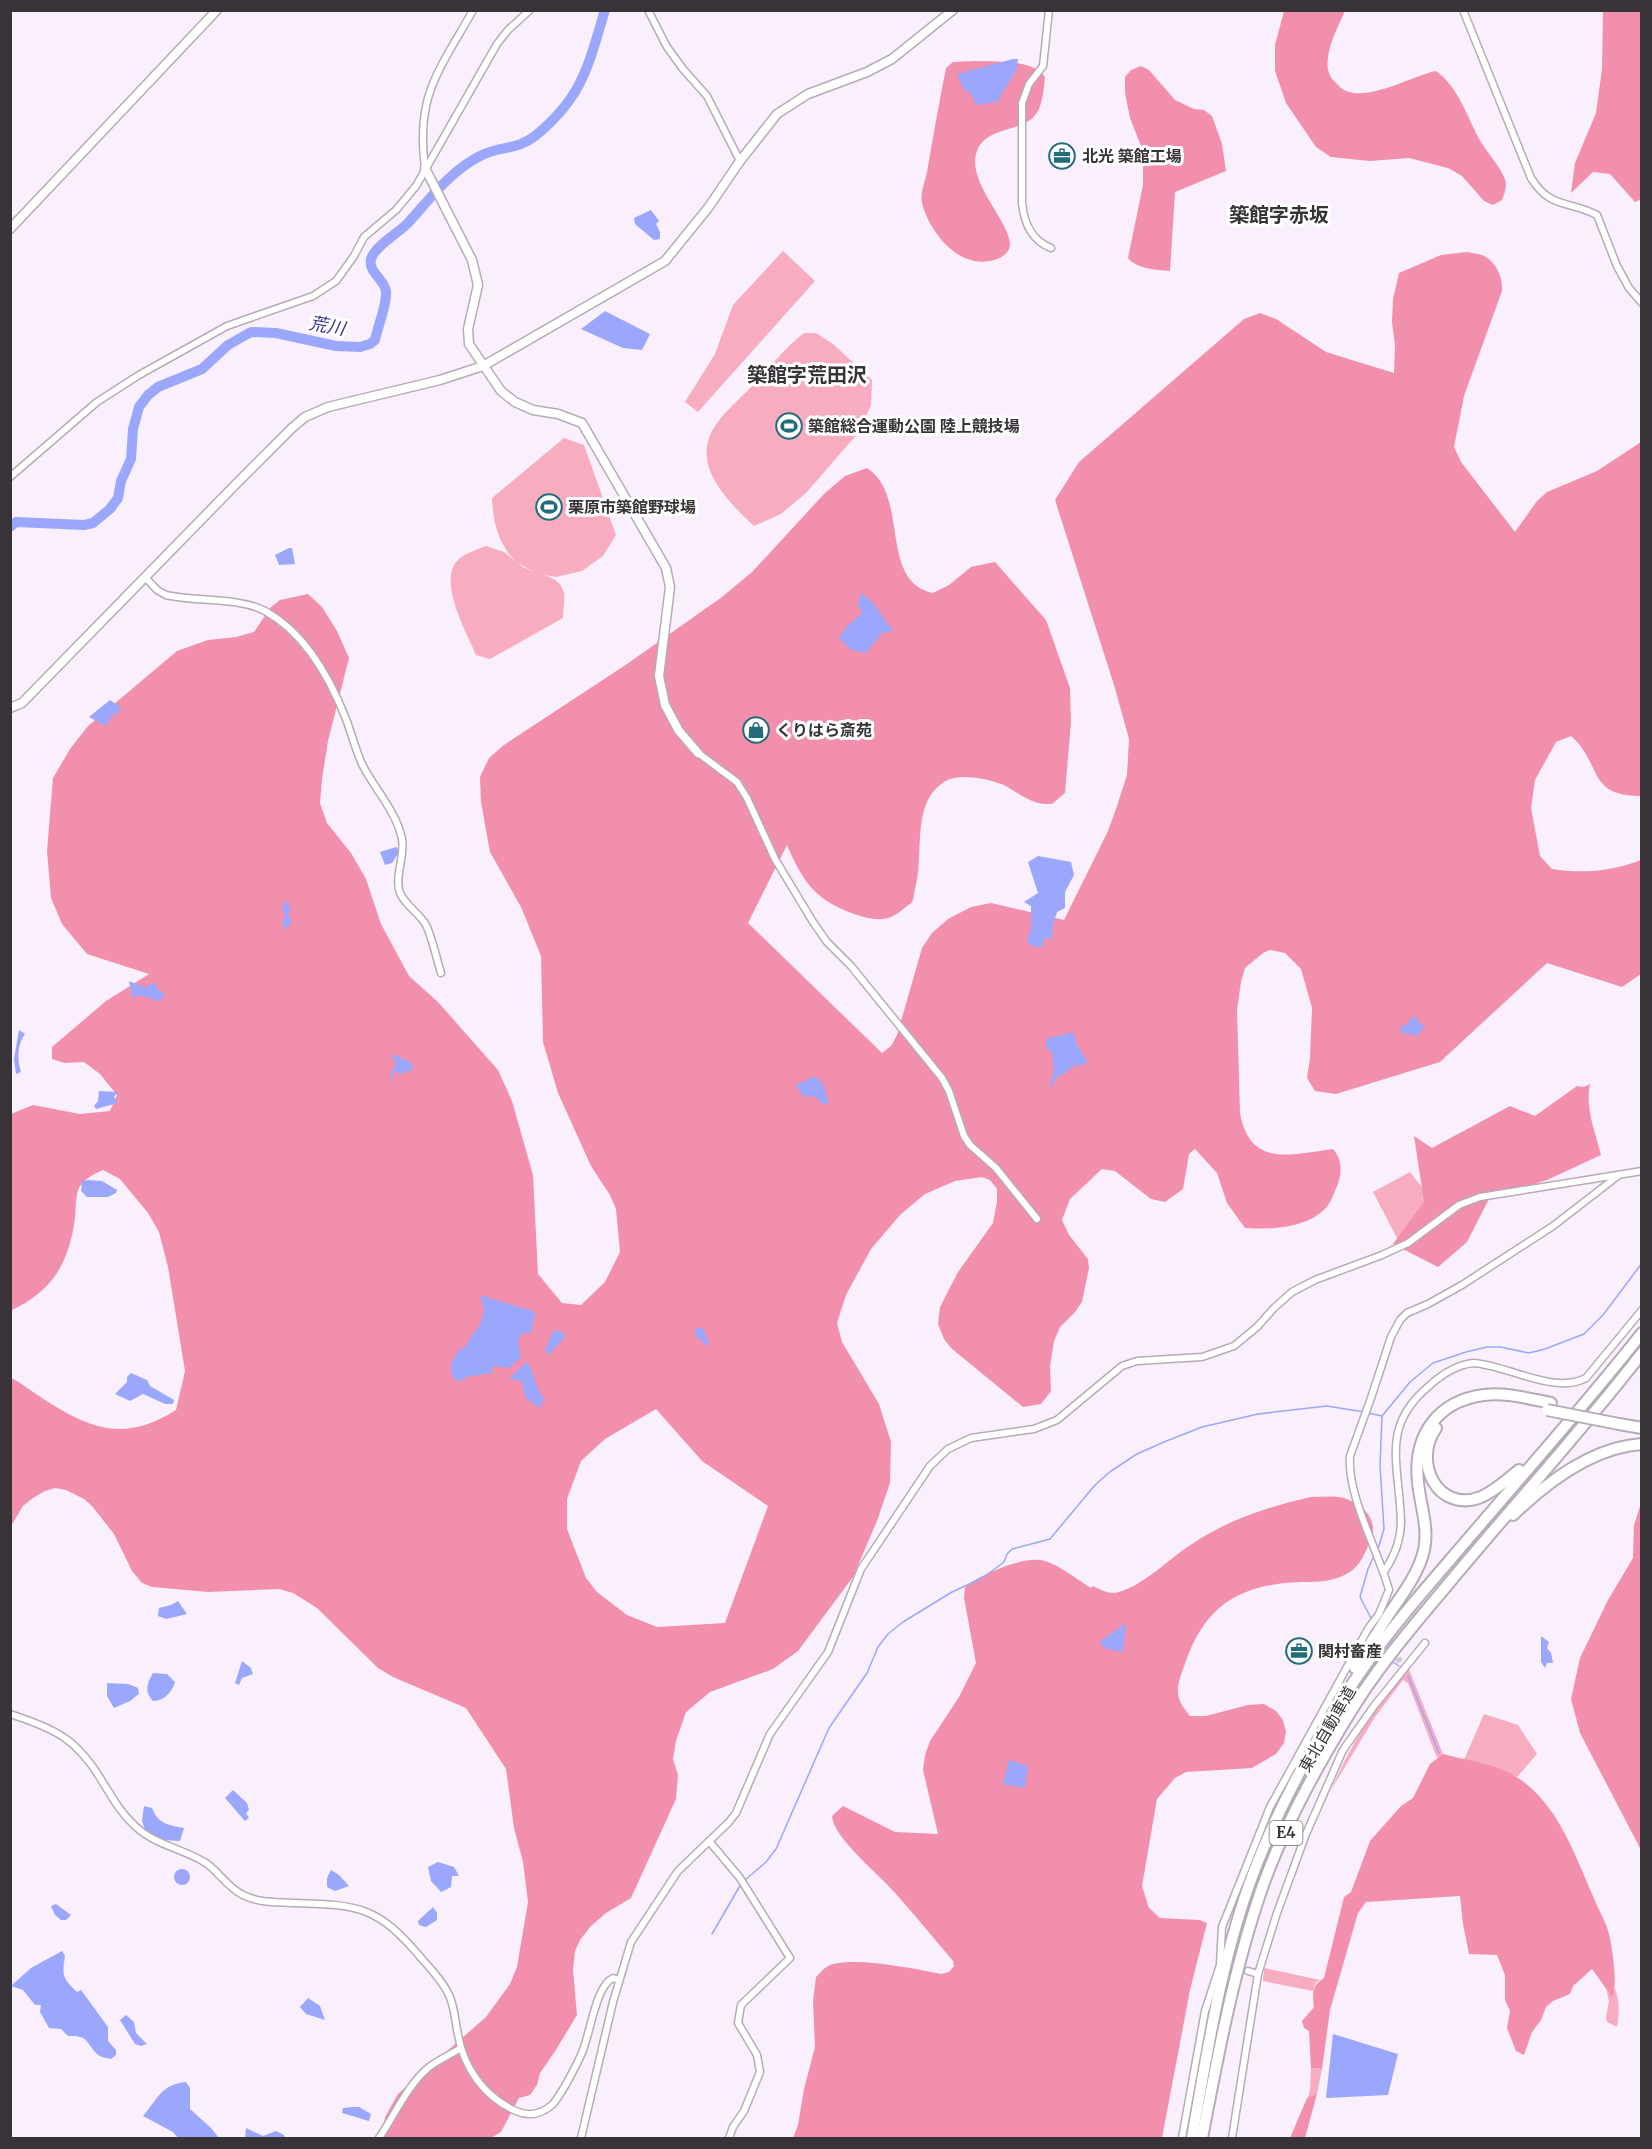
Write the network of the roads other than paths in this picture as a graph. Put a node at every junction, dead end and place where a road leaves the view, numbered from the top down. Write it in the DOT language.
graph roads {
  1 [pos="217,10"];
  2 [pos="473,10"];
  3 [pos="530,10"];
  4 [pos="648,10"];
  5 [pos="953,10"];
  6 [pos="1049,10"];
  7 [pos="1462,10"];
  8 [pos="740,161"];
  9 [pos="425,168"];
  10 [pos="10,229"];
  11 [pos="1051,248"];
  12 [pos="1641,303"];
  13 [pos="483,366"];
  14 [pos="10,477"];
  15 [pos="145,577"];
  16 [pos="10,708"];
  17 [pos="698,753"];
  18 [pos="441,973"];
  19 [pos="1641,1171"];
  20 [pos="1619,1175"];
  21 [pos="1037,1219"];
  22 [pos="1641,1310"];
  23 [pos="1641,1333"];
  24 [pos="1641,1353"];
  25 [pos="1549,1406"];
  26 [pos="1621,1420"];
  27 [pos="1641,1421"];
  28 [pos="1641,1428"];
  29 [pos="1641,1444"];
  30 [pos="1542,1451"];
  31 [pos="1461,1569"];
  32 [pos="1384,1572"];
  33 [pos="1425,1643"];
  34 [pos="10,1714"];
  35 [pos="1310,1756"];
  36 [pos="709,1841"];
  37 [pos="1248,1971"];
  38 [pos="1258,1974"];
  39 [pos="619,1980"];
  40 [pos="461,2048"];
  41 [pos="379,2139"];
  42 [pos="581,2139"];
  43 [pos="729,2139"];
  44 [pos="1182,2139"];
  45 [pos="1192,2139"];
  46 [pos="1202,2139"];
  47 [pos="1232,2139"];
  1 -- 10 [label="street"];
  2 -- 9 [label="street"];
  3 -- 9 [label="street"];
  4 -- 8 [label="street"];
  5 -- 8 [label="street"];
  6 -- 11 [label="street"];
  7 -- 12 [label="street"];
  8 -- 13 [label="street"];
  9 -- 13 [label="street"];
  9 -- 14 [label="street"];
  13 -- 15 [label="street"];
  13 -- 17 [label="street"];
  15 -- 16 [label="street"];
  15 -- 18 [label="street"];
  17 -- 21 [label="street"];
  19 -- 20 [label="street"];
  20 -- 32 [label="street"];
  20 -- 36 [label="street"];
  22 -- 32 [label="street"];
  23 -- 30 [label="highway, 東北自動車道 / E4"];
  24 -- 31 [label="highway, 東北自動車道 / E4"];
  25 -- 26 [label="highway"];
  25 -- 30 [label="highway"];
  25 -- 35 [label="highway"];
  26 -- 27 [label="highway"];
  26 -- 28 [label="highway"];
  29 -- 31 [label="highway"];
  30 -- 35 [label="highway, 東北自動車道 / E4"];
  31 -- 46 [label="highway, 東北自動車道 / E4"];
  32 -- 44 [label="street"];
  33 -- 38 [label="street"];
  34 -- 40 [label="street"];
  35 -- 45 [label="highway, 東北自動車道 / E4"];
  36 -- 39 [label="street"];
  36 -- 43 [label="street"];
  37 -- 38 [label="street"];
  38 -- 47 [label="street"];
  39 -- 40 [label="street"];
  39 -- 42 [label="street"];
  40 -- 41 [label="street"];
}
